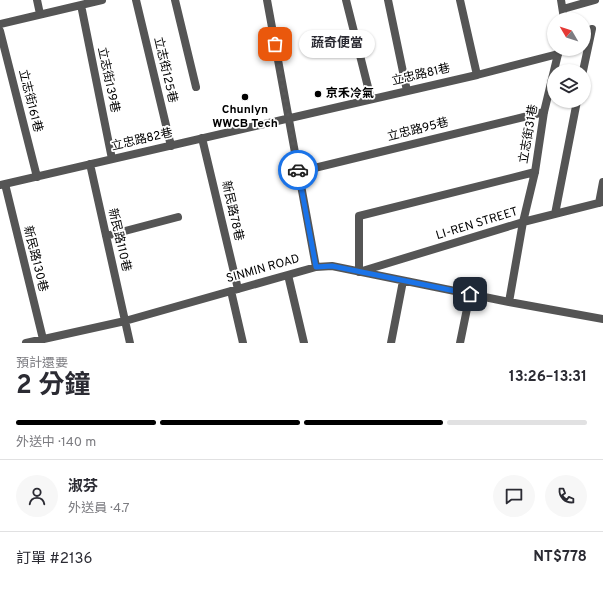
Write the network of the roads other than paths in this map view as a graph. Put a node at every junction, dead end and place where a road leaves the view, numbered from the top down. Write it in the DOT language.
graph roads {
  1 [pos="37,0"];
  2 [pos="102,0"];
  3 [pos="136,0"];
  4 [pos="175,0"];
  5 [pos="266,0"];
  6 [pos="346,0"];
  7 [pos="388,0"];
  8 [pos="460,0"];
  9 [pos="561,0"];
  10 [pos="595,0"];
  11 [pos="81,5"];
  12 [pos="563,9"];
  13 [pos="563,12"];
  14 [pos="40,14"];
  15 [pos="0,24"];
  16 [pos="592,29"];
  17 [pos="0,31"];
  18 [pos="547,54"];
  19 [pos="558,56"];
  20 [pos="584,64"];
  21 [pos="476,75"];
  22 [pos="196,87"];
  23 [pos="407,91"];
  24 [pos="371,99"];
  25 [pos="576,108"];
  26 [pos="544,112"];
  27 [pos="288,118"];
  28 [pos="202,138"];
  29 [pos="171,146"];
  30 [pos="112,159"];
  31 [pos="90,164"];
  32 [pos="298,172"];
  33 [pos="534,172"];
  34 [pos="37,177"];
  35 [pos="603,182"];
  36 [pos="2,185"];
  37 [pos="601,203"];
  38 [pos="555,214"];
  39 [pos="178,217"];
  40 [pos="523,222"];
  41 [pos="106,236"];
  42 [pos="316,267"];
  43 [pos="359,272"];
  44 [pos="288,275"];
  45 [pos="403,281"];
  46 [pos="234,290"];
  47 [pos="470,294"];
  48 [pos="509,302"];
  49 [pos="603,319"];
  50 [pos="125,321"];
  51 [pos="43,339"];
  52 [pos="26,343"];
  53 [pos="130,343"];
  54 [pos="243,343"];
  55 [pos="304,343"];
  56 [pos="391,343"];
  57 [pos="460,343"];
  1 -- 14 [label="street"];
  2 -- 11 [label="street"];
  3 -- 29 [label="street, 立志街125巷"];
  4 -- 22 [label="street"];
  5 -- 27 [label="street"];
  6 -- 24 [label="street"];
  7 -- 23 [label="street"];
  8 -- 21 [label="street"];
  9 -- 12 [label="street"];
  10 -- 12 [label="street"];
  11 -- 14 [label="street"];
  11 -- 30 [label="street, 立志街139巷"];
  12 -- 13 [label="street"];
  14 -- 15 [label="street"];
  16 -- 20 [label="street"];
  17 -- 34 [label="street, 立志街161巷"];
  18 -- 21 [label="street, 立忠路81巷"];
  19 -- 26 [label="street, 立志街31巷"];
  21 -- 23 [label="street, 立忠路81巷"];
  23 -- 24 [label="street, 立忠路81巷"];
  24 -- 27 [label="street, 立忠路81巷"];
  25 -- 38 [label="street"];
  26 -- 32 [label="street, 立忠路95巷"];
  26 -- 33 [label="street, 立志街31巷"];
  27 -- 28 [label="street, 立忠路82巷"];
  27 -- 32 [label="street"];
  28 -- 29 [label="street, 立忠路82巷"];
  28 -- 46 [label="street, 新民路78巷"];
  29 -- 30 [label="street, 立忠路82巷"];
  30 -- 31 [label="street, 立忠路82巷"];
  31 -- 34 [label="street, 立忠路82巷"];
  31 -- 41 [label="street, 新民路110巷"];
  32 -- 42 [label="street"];
  33 -- 40 [label="street, 立志街31巷"];
  33 -- 43 [label="street"];
  34 -- 36 [label="street, 立忠路82巷"];
  35 -- 37 [label="street"];
  36 -- 51 [label="street, 新民路130巷"];
  37 -- 38 [label="street, LI-REN STREET"];
  38 -- 40 [label="street, LI-REN STREET"];
  39 -- 41 [label="street"];
  40 -- 43 [label="street, LI-REN STREET"];
  40 -- 48 [label="street, 立志街31巷"];
  41 -- 50 [label="street, 新民路110巷"];
  42 -- 43 [label="street, SINMIN ROAD"];
  42 -- 44 [label="street, SINMIN ROAD"];
  43 -- 45 [label="street, SINMIN ROAD"];
  44 -- 46 [label="street, SINMIN ROAD"];
  44 -- 55 [label="street"];
  45 -- 47 [label="street, SINMIN ROAD"];
  45 -- 56 [label="street"];
  46 -- 50 [label="street, SINMIN ROAD"];
  46 -- 54 [label="street, 新民路78巷"];
  47 -- 48 [label="street, SINMIN ROAD"];
  47 -- 57 [label="street"];
  48 -- 49 [label="street, SINMIN ROAD"];
  50 -- 51 [label="street, SINMIN ROAD"];
  50 -- 53 [label="street, 新民路110巷"];
  51 -- 52 [label="street, SINMIN ROAD"];
}
